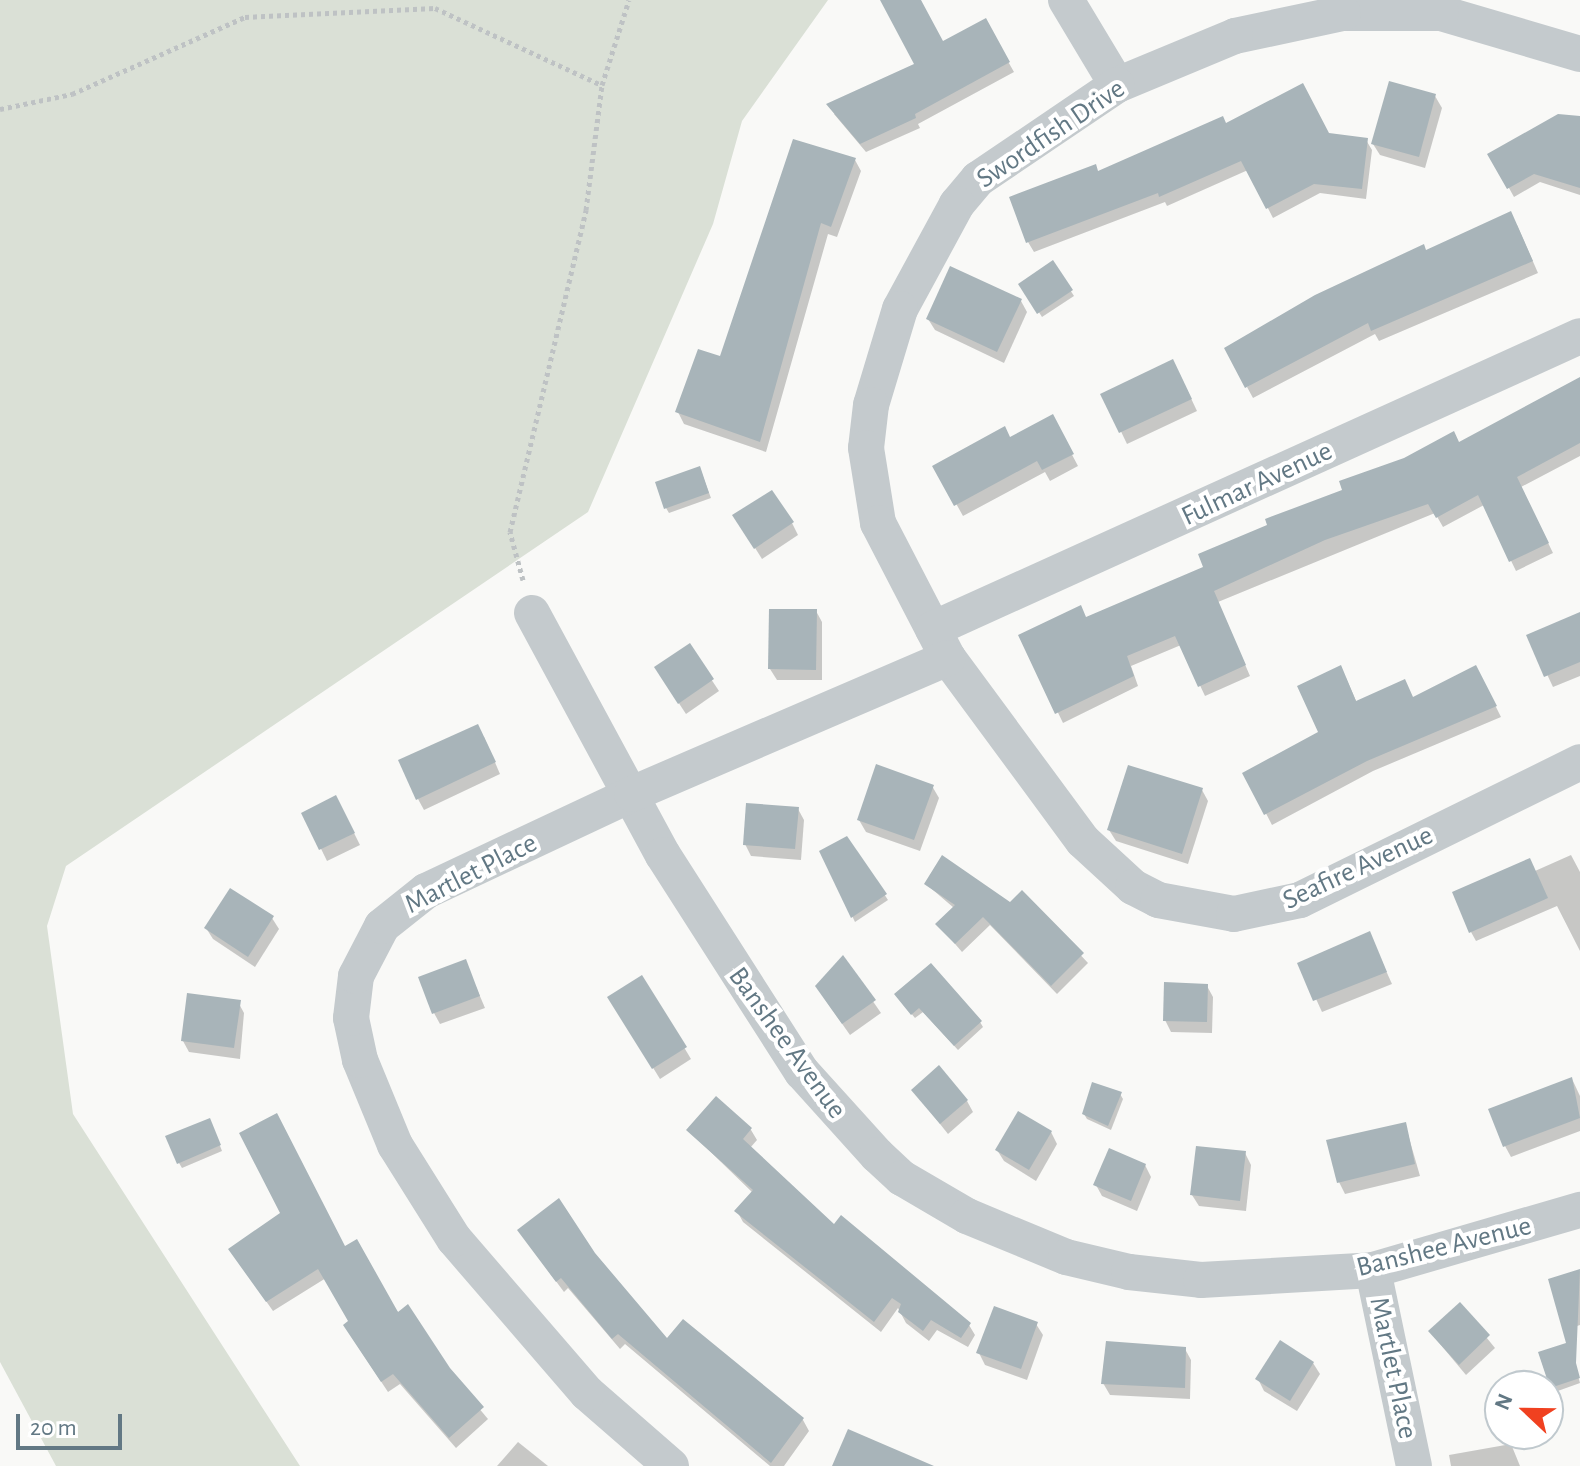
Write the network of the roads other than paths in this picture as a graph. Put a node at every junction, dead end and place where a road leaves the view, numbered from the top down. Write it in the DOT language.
graph roads {
  1 [pos="1066,0"];
  2 [pos="1580,54"];
  3 [pos="1117,85"];
  4 [pos="1580,336"];
  5 [pos="532,613"];
  6 [pos="940,644"];
  7 [pos="1580,762"];
  8 [pos="632,794"];
  9 [pos="1580,1210"];
  10 [pos="1373,1270"];
  11 [pos="671,1466"];
  12 [pos="1414,1466"];
  1 -- 3 [label="street"];
  2 -- 3 [label="street, Swordfish Drive"];
  3 -- 6 [label="street, Swordfish Drive"];
  4 -- 6 [label="street, Fulmar Avenue"];
  5 -- 8 [label="street, Banshee Avenue"];
  6 -- 7 [label="street, Seafire Avenue"];
  6 -- 8 [label="street, Martlet Place"];
  8 -- 10 [label="street, Banshee Avenue"];
  8 -- 11 [label="street, Martlet Place"];
  9 -- 10 [label="street, Banshee Avenue"];
  10 -- 12 [label="street, Martlet Place"];
}
